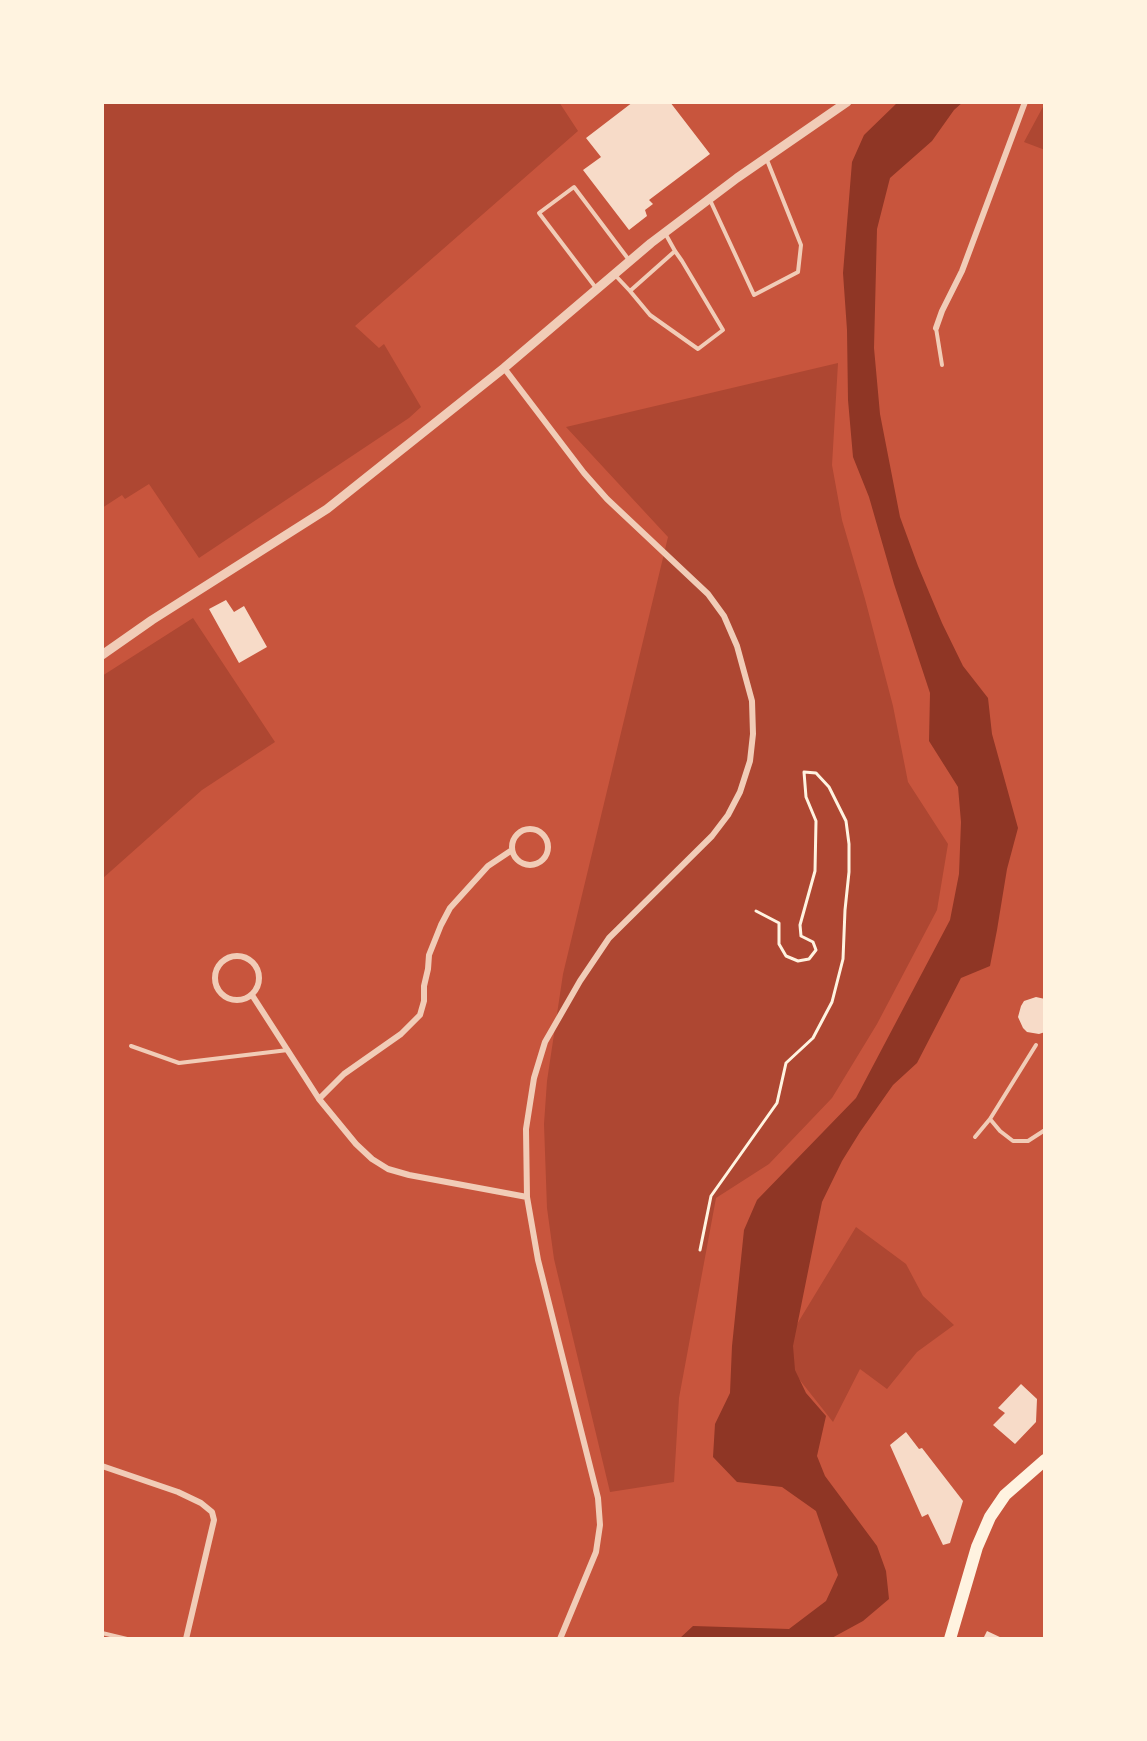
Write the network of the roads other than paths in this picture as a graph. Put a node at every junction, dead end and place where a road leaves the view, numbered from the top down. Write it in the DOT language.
graph roads {
  1 [pos="846,102"];
  2 [pos="1025,102"];
  3 [pos="766,158"];
  4 [pos="709,199"];
  5 [pos="664,233"];
  6 [pos="675,251"];
  7 [pos="630,261"];
  8 [pos="614,274"];
  9 [pos="596,289"];
  10 [pos="630,291"];
  11 [pos="936,328"];
  12 [pos="942,365"];
  13 [pos="504,368"];
  14 [pos="102,655"];
  15 [pos="512,850"];
  16 [pos="252,994"];
  17 [pos="1036,1045"];
  18 [pos="131,1046"];
  19 [pos="288,1050"];
  20 [pos="319,1099"];
  21 [pos="990,1119"];
  22 [pos="1045,1130"];
  23 [pos="975,1137"];
  24 [pos="527,1197"];
  25 [pos="1045,1460"];
  26 [pos="102,1466"];
  27 [pos="102,1633"];
  28 [pos="127,1639"];
  29 [pos="186,1639"];
  30 [pos="560,1639"];
  31 [pos="950,1639"];
  1 -- 3 [label="street"];
  2 -- 11 [label="street"];
  3 -- 4 [label="street"];
  3 -- 4 [label="lane"];
  4 -- 5 [label="street"];
  5 -- 6 [label="lane"];
  5 -- 7 [label="street"];
  6 -- 10 [label="lane"];
  6 -- 10 [label="lane"];
  7 -- 8 [label="street"];
  7 -- 9 [label="lane"];
  8 -- 9 [label="street"];
  8 -- 10 [label="lane"];
  9 -- 13 [label="street"];
  11 -- 12 [label="lane"];
  13 -- 14 [label="street"];
  13 -- 24 [label="street"];
  15 -- 15 [label="street"];
  15 -- 20 [label="street"];
  16 -- 16 [label="street"];
  16 -- 19 [label="street"];
  17 -- 21 [label="lane"];
  18 -- 19 [label="lane"];
  19 -- 20 [label="street"];
  20 -- 24 [label="street"];
  21 -- 22 [label="lane"];
  21 -- 23 [label="lane"];
  24 -- 30 [label="street"];
  25 -- 31 [label="main road"];
  26 -- 29 [label="street"];
  27 -- 28 [label="lane"];
}
